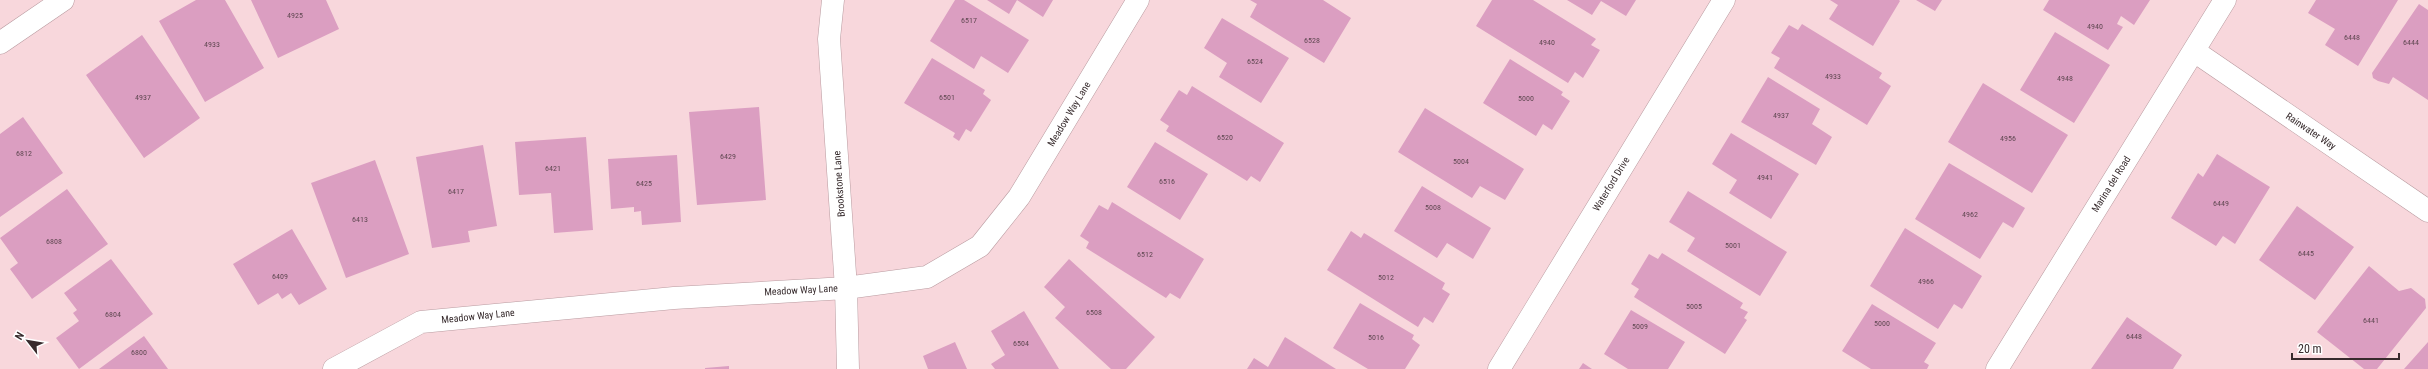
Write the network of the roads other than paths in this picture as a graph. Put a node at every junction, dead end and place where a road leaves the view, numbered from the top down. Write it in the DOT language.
graph roads {
  1 [pos="63,0"];
  2 [pos="833,0"];
  3 [pos="1138,0"];
  4 [pos="1724,0"];
  5 [pos="2225,0"];
  6 [pos="0,43"];
  7 [pos="2194,50"];
  8 [pos="2428,211"];
  9 [pos="846,288"];
  10 [pos="334,369"];
  11 [pos="848,369"];
  12 [pos="1499,369"];
  13 [pos="1998,369"];
  1 -- 6 [label="street"];
  2 -- 9 [label="street, Brookstone Lane"];
  3 -- 9 [label="street, Meadow Way Lane"];
  4 -- 12 [label="street, Waterford Drive"];
  5 -- 7 [label="street, Marina del Road"];
  7 -- 8 [label="street, Rainwater Way"];
  7 -- 13 [label="street, Marina del Road"];
  9 -- 10 [label="street, Meadow Way Lane"];
  9 -- 11 [label="street, Brookstone Lane"];
}
